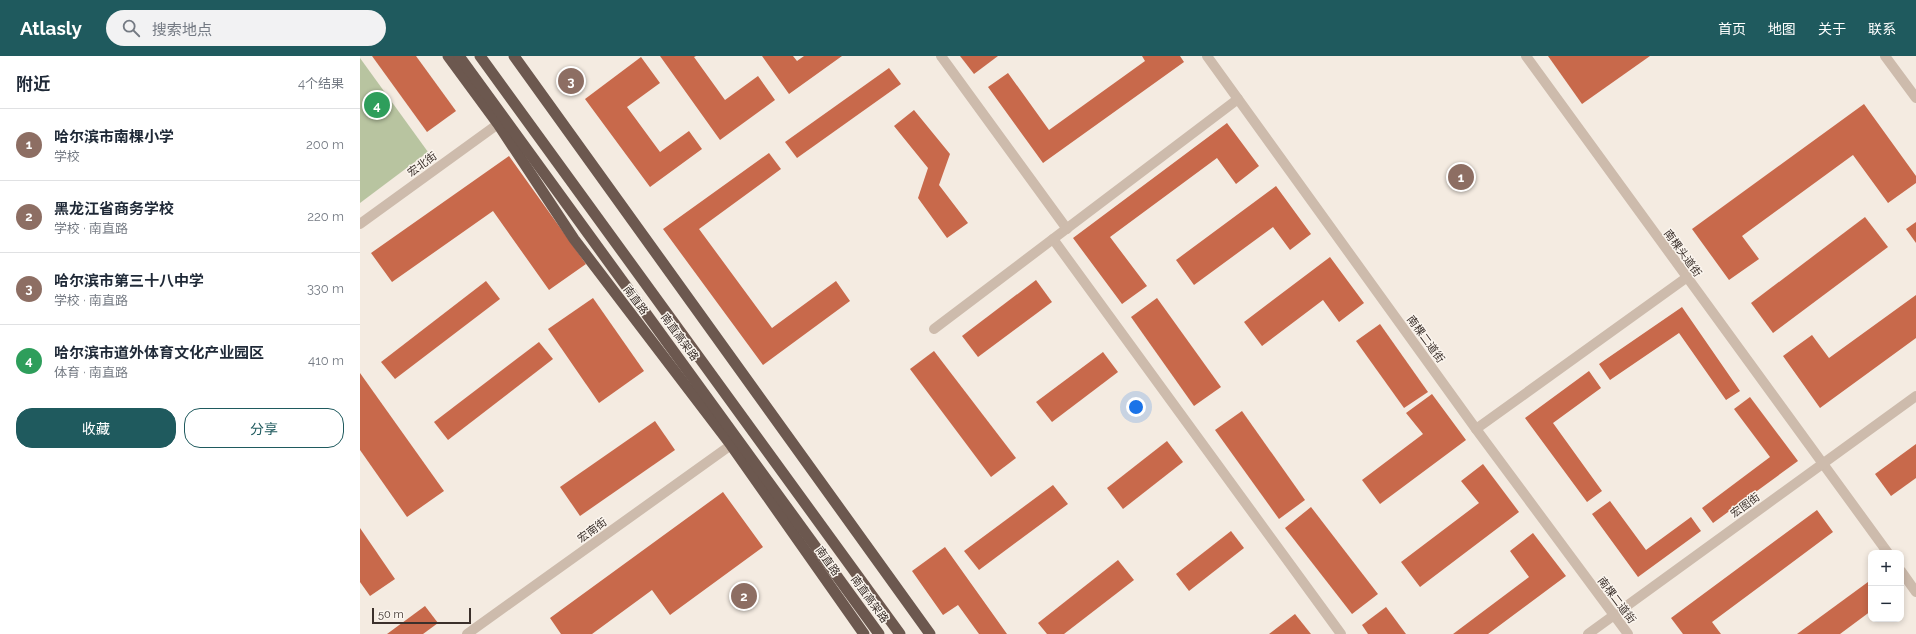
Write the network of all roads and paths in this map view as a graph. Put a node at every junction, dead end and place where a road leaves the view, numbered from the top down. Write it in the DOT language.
graph roads {
  1 [pos="448,56"];
  2 [pos="459,56"];
  3 [pos="480,56"];
  4 [pos="514,56"];
  5 [pos="941,56"];
  6 [pos="1207,56"];
  7 [pos="1526,56"];
  8 [pos="1885,56"];
  9 [pos="1916,98"];
  10 [pos="1238,99"];
  11 [pos="498,124"];
  12 [pos="360,224"];
  13 [pos="1067,229"];
  14 [pos="1053,239"];
  15 [pos="1686,278"];
  16 [pos="934,329"];
  17 [pos="1916,396"];
  18 [pos="1476,429"];
  19 [pos="731,446"];
  20 [pos="1823,464"];
  21 [pos="1886,550"];
  22 [pos="1904,575"];
  23 [pos="1916,592"];
  24 [pos="1614,615"];
  25 [pos="467,634"];
  26 [pos="864,634"];
  27 [pos="879,634"];
  28 [pos="900,634"];
  29 [pos="930,634"];
  30 [pos="1341,634"];
  31 [pos="1588,634"];
  32 [pos="1628,634"];
  1 -- 11 [label="highway, 南直路"];
  2 -- 27 [label="highway, 南直高架路"];
  3 -- 28 [label="highway, 南直高架路"];
  4 -- 29 [label="highway"];
  5 -- 13 [label="street"];
  6 -- 10 [label="street, 南棵二道街"];
  7 -- 15 [label="street, 南棵头道街"];
  8 -- 9 [label="street"];
  10 -- 13 [label="street"];
  10 -- 18 [label="street, 南棵二道街"];
  11 -- 12 [label="street, 宏北街"];
  11 -- 19 [label="highway, 南直路"];
  13 -- 14 [label="street"];
  14 -- 16 [label="street"];
  14 -- 30 [label="street"];
  15 -- 18 [label="street"];
  15 -- 20 [label="street, 南棵头道街"];
  17 -- 20 [label="street, 宏图街"];
  18 -- 24 [label="street, 南棵二道街"];
  19 -- 25 [label="street, 宏南街"];
  19 -- 26 [label="highway, 南直路"];
  20 -- 21 [label="street, 南棵头道街"];
  20 -- 24 [label="street, 宏图街"];
  22 -- 23 [label="street"];
  24 -- 31 [label="street, 宏图街"];
  24 -- 32 [label="street, 南棵二道街"];
}
